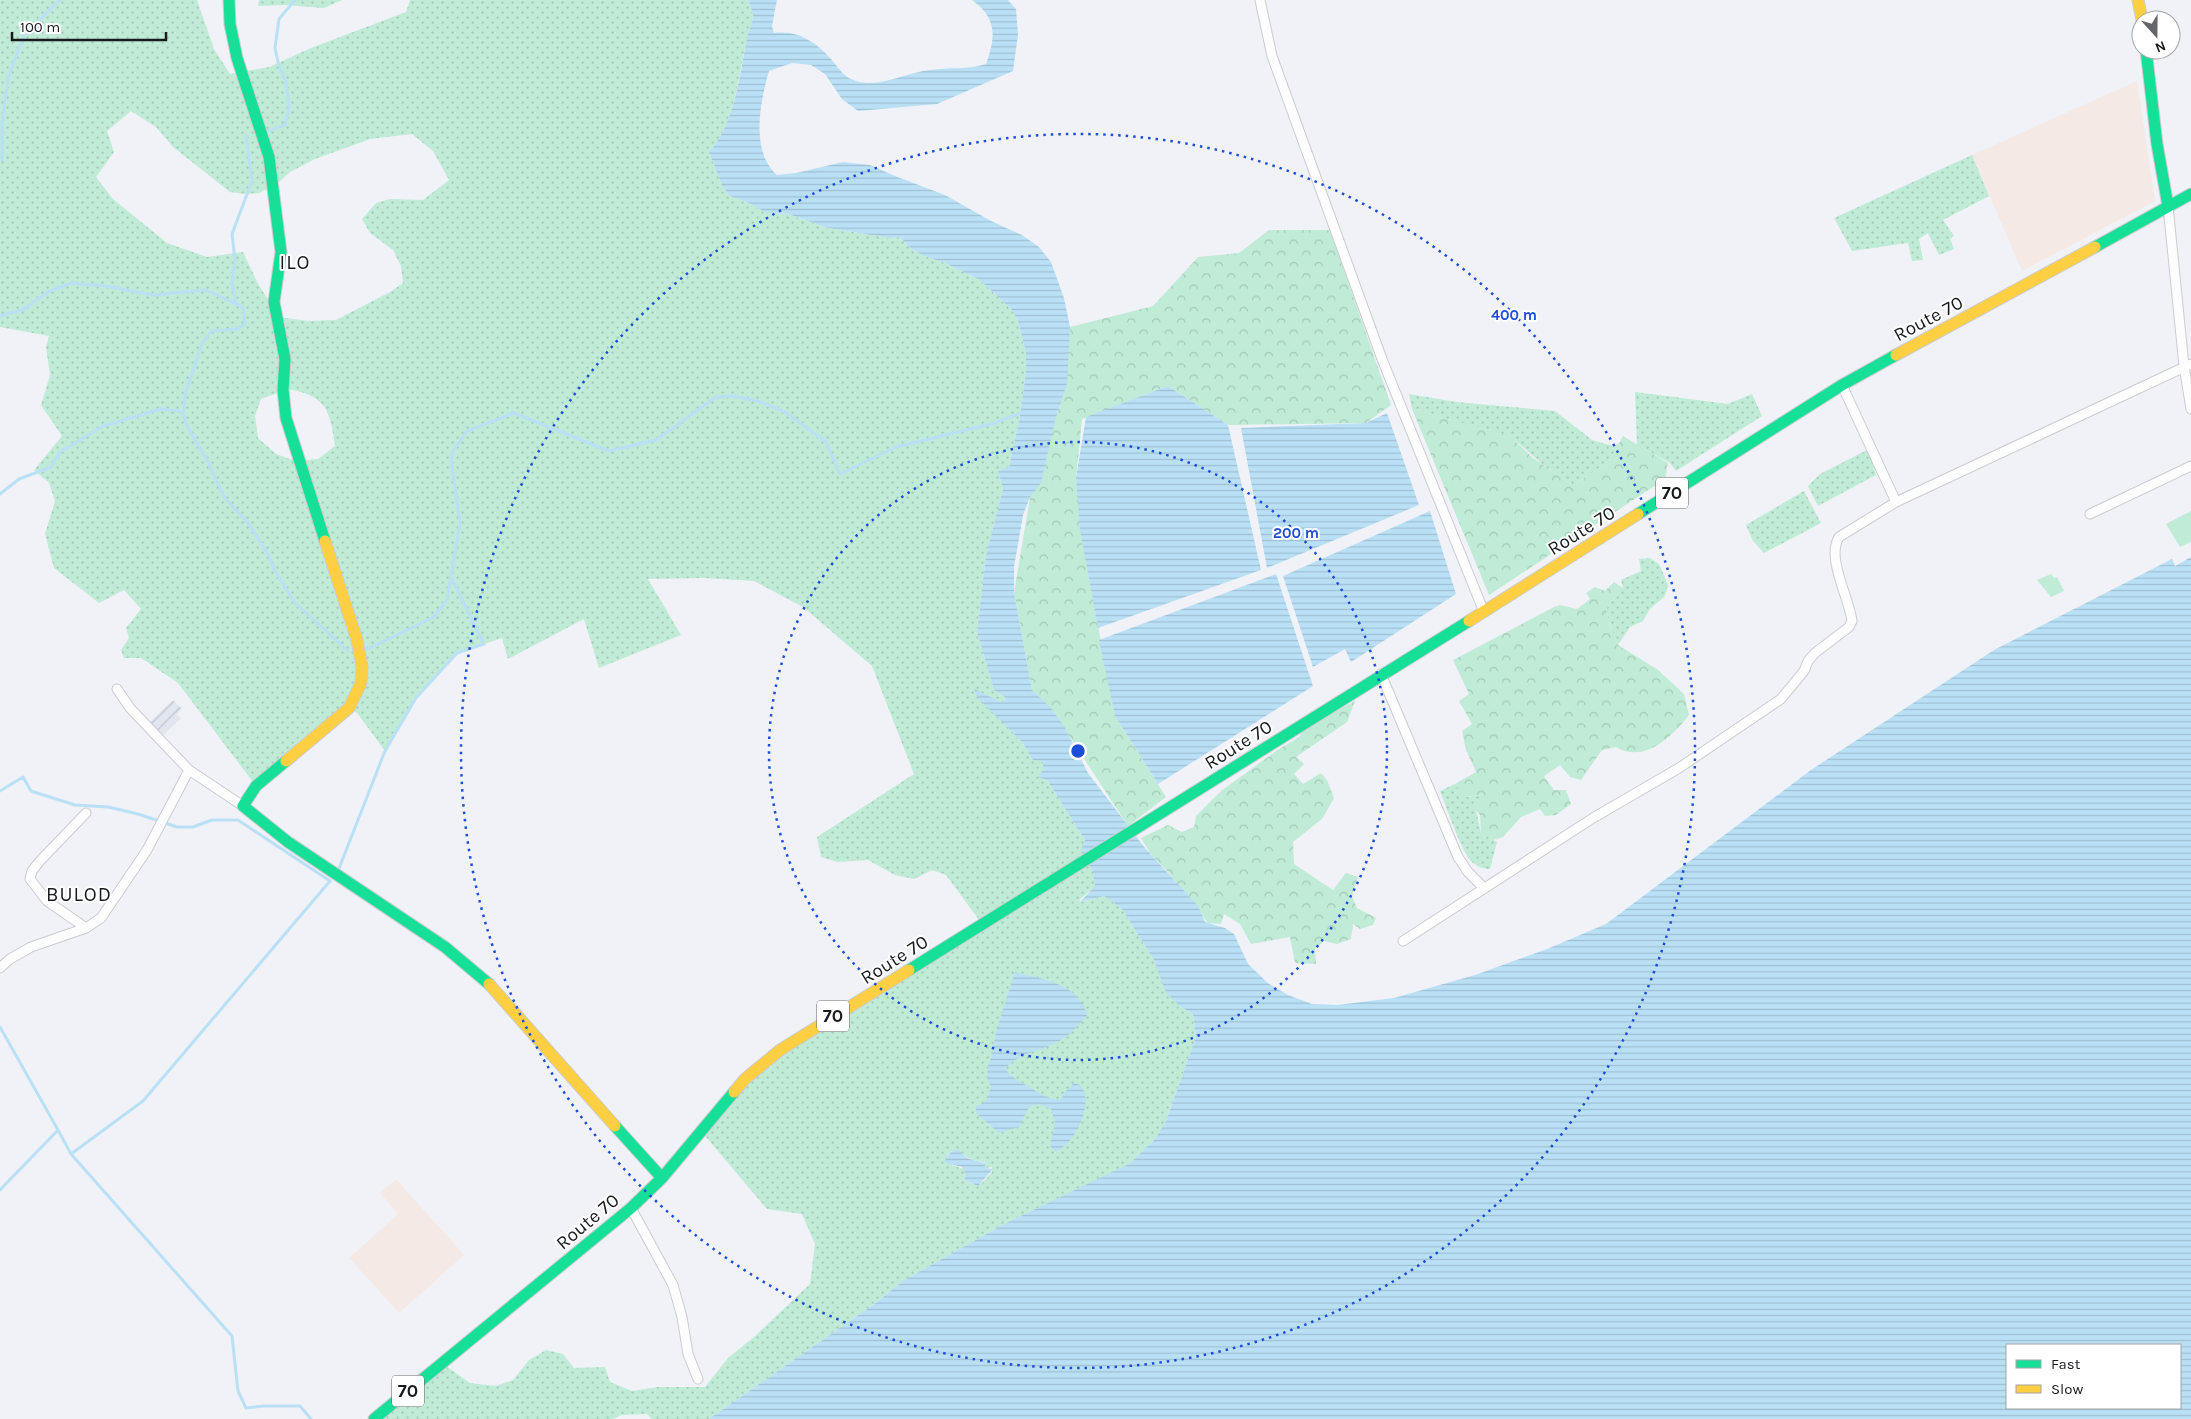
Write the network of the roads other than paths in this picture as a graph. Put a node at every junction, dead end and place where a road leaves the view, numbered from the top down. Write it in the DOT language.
graph roads {
  1 [pos="229,0"];
  2 [pos="1260,0"];
  3 [pos="2147,60"];
  4 [pos="2191,194"];
  5 [pos="2168,206"];
  6 [pos="2187,365"];
  7 [pos="1842,385"];
  8 [pos="2191,409"];
  9 [pos="2191,466"];
  10 [pos="1896,502"];
  11 [pos="2090,514"];
  12 [pos="1484,612"];
  13 [pos="1381,674"];
  14 [pos="117,689"];
  15 [pos="189,770"];
  16 [pos="243,806"];
  17 [pos="86,813"];
  18 [pos="1484,888"];
  19 [pos="86,928"];
  20 [pos="1403,941"];
  21 [pos="0,968"];
  22 [pos="662,1178"];
  23 [pos="630,1208"];
  24 [pos="698,1379"];
  25 [pos="374,1419"];
  1 -- 16 [label="main road"];
  2 -- 12 [label="street"];
  3 -- 5 [label="main road"];
  4 -- 5 [label="main road, Route 70 / 70"];
  5 -- 6 [label="street"];
  5 -- 7 [label="main road, Route 70 / 70"];
  6 -- 8 [label="street"];
  6 -- 10 [label="street"];
  7 -- 10 [label="street"];
  7 -- 12 [label="main road, Route 70 / 70"];
  9 -- 11 [label="street"];
  10 -- 18 [label="street"];
  12 -- 13 [label="main road, Route 70 / 70"];
  13 -- 18 [label="street"];
  13 -- 22 [label="main road, Route 70 / 70"];
  14 -- 15 [label="street"];
  15 -- 16 [label="street"];
  15 -- 19 [label="street"];
  16 -- 22 [label="main road"];
  17 -- 19 [label="street"];
  18 -- 20 [label="street"];
  19 -- 21 [label="street"];
  22 -- 23 [label="main road, Route 70 / 70"];
  23 -- 24 [label="street"];
  23 -- 25 [label="main road, Route 70 / 70"];
}
